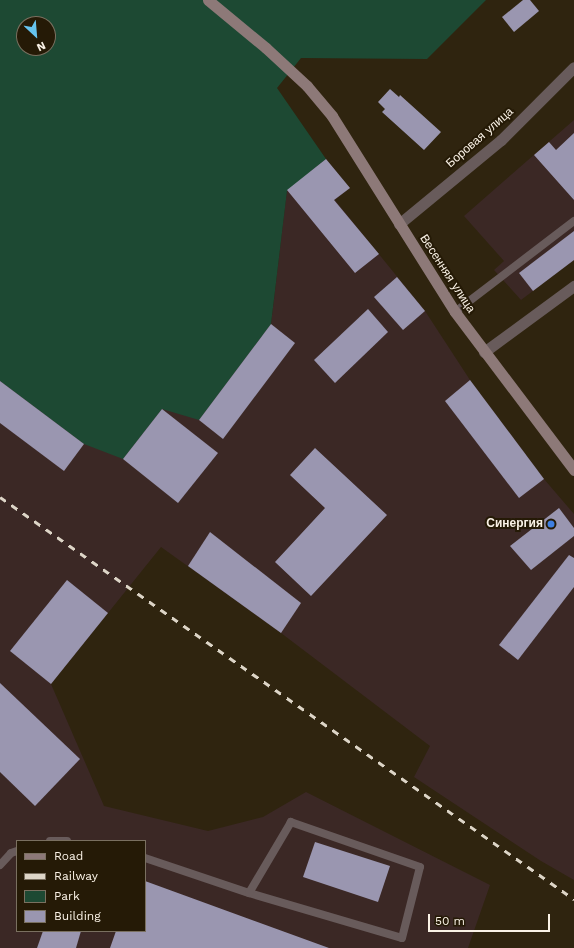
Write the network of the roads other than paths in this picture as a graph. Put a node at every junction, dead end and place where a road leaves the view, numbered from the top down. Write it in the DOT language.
graph roads {
  1 [pos="208,0"];
  2 [pos="574,67"];
  3 [pos="574,221"];
  4 [pos="399,224"];
  5 [pos="574,286"];
  6 [pos="455,312"];
  7 [pos="484,352"];
  8 [pos="574,470"];
  9 [pos="16,851"];
  10 [pos="146,858"];
  11 [pos="0,865"];
  12 [pos="249,893"];
  1 -- 4 [label="main road, Весенняя улица"];
  2 -- 4 [label="street, Боровая улица"];
  3 -- 6 [label="lane"];
  4 -- 6 [label="main road, Весенняя улица"];
  5 -- 7 [label="street"];
  6 -- 7 [label="main road, Весенняя улица"];
  7 -- 8 [label="main road, Весенняя улица"];
  9 -- 11 [label="lane"];
  10 -- 12 [label="lane"];
  12 -- 12 [label="lane"];
}
